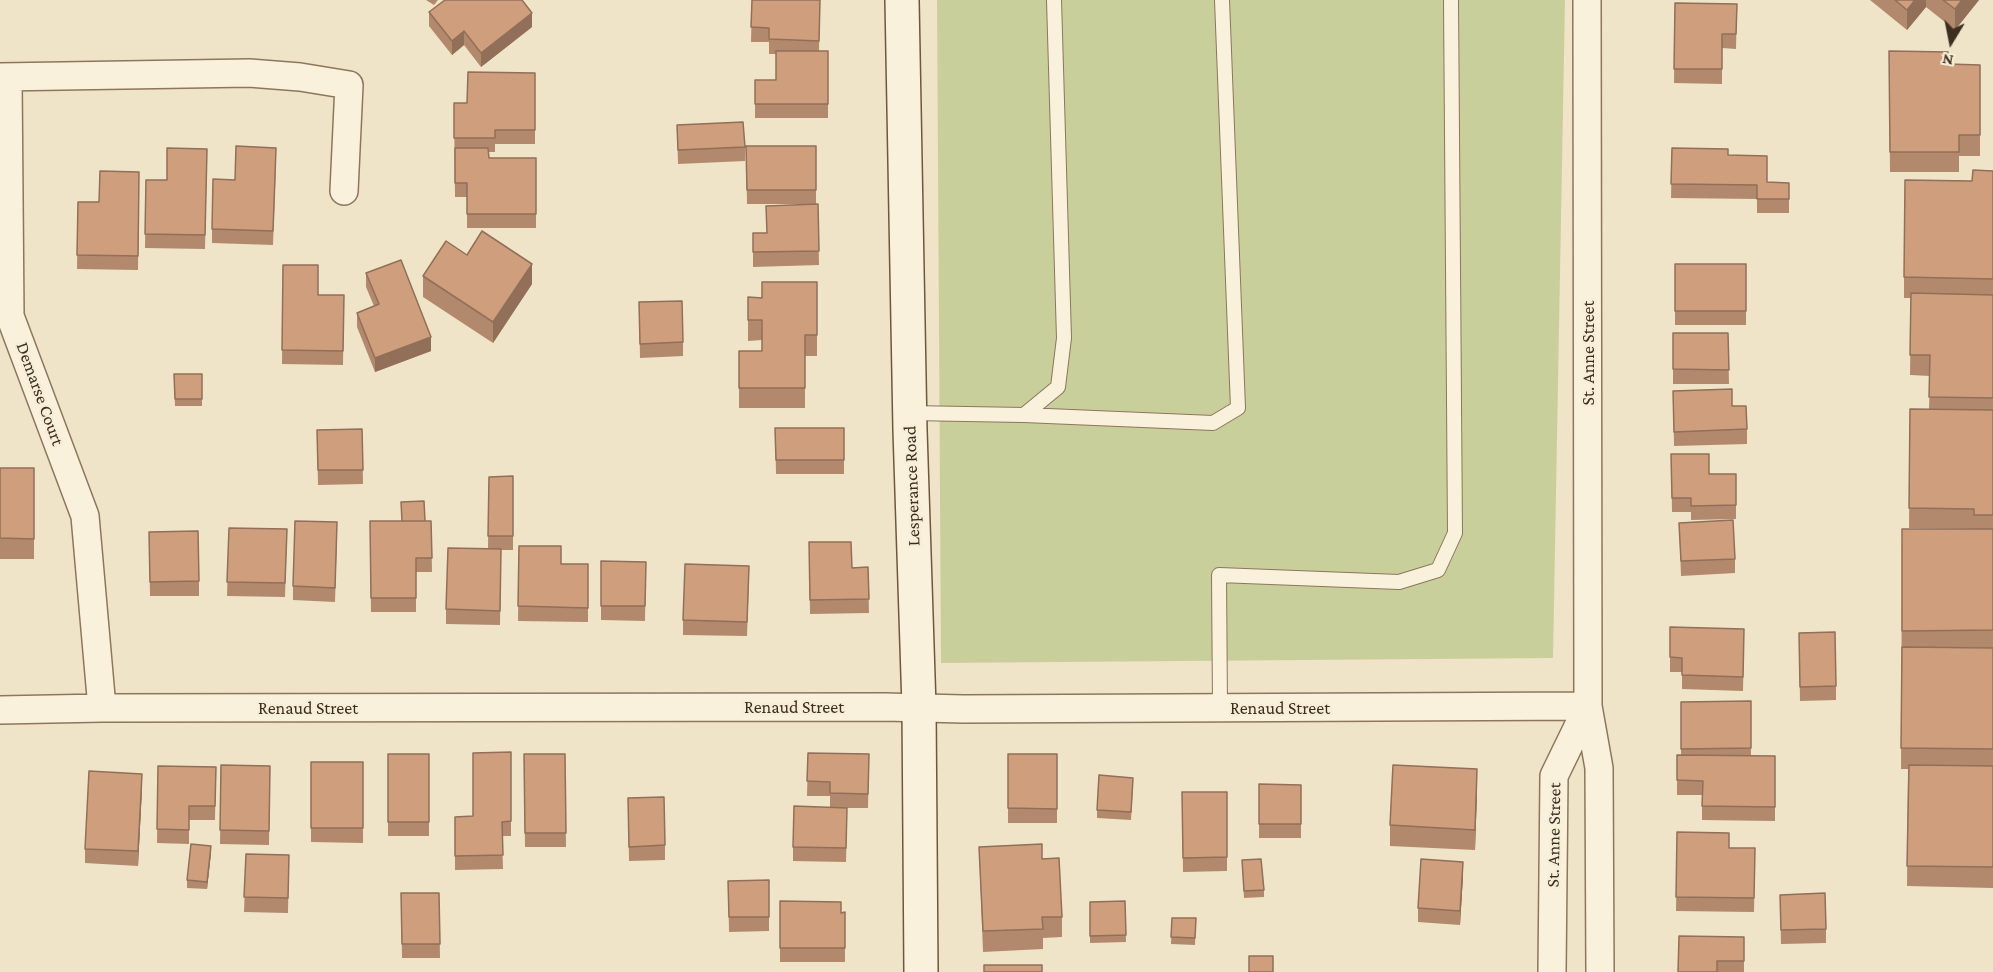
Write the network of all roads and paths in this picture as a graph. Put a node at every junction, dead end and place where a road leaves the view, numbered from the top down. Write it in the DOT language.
graph roads {
  1 [pos="902,0"];
  2 [pos="1054,0"];
  3 [pos="1222,0"];
  4 [pos="1451,0"];
  5 [pos="1587,0"];
  6 [pos="4,78"];
  7 [pos="344,191"];
  8 [pos="909,413"];
  9 [pos="1024,415"];
  10 [pos="1588,706"];
  11 [pos="102,708"];
  12 [pos="919,708"];
  13 [pos="1220,708"];
  14 [pos="0,710"];
  15 [pos="921,972"];
  16 [pos="1552,972"];
  17 [pos="1600,972"];
  1 -- 8 [label="main road, Lesperance Road"];
  2 -- 9 [label="lane"];
  3 -- 9 [label="lane"];
  4 -- 13 [label="lane"];
  5 -- 10 [label="street, St. Anne Street"];
  6 -- 7 [label="street"];
  6 -- 11 [label="street, Demarse Court"];
  8 -- 9 [label="lane"];
  8 -- 12 [label="main road, Lesperance Road"];
  10 -- 13 [label="street, Renaud Street"];
  10 -- 16 [label="street, St. Anne Street"];
  10 -- 17 [label="street, St. Anne Street"];
  11 -- 12 [label="street, Renaud Street"];
  11 -- 14 [label="street, Renaud Street"];
  12 -- 13 [label="street, Renaud Street"];
  12 -- 15 [label="main road, Lesperance Road"];
}
